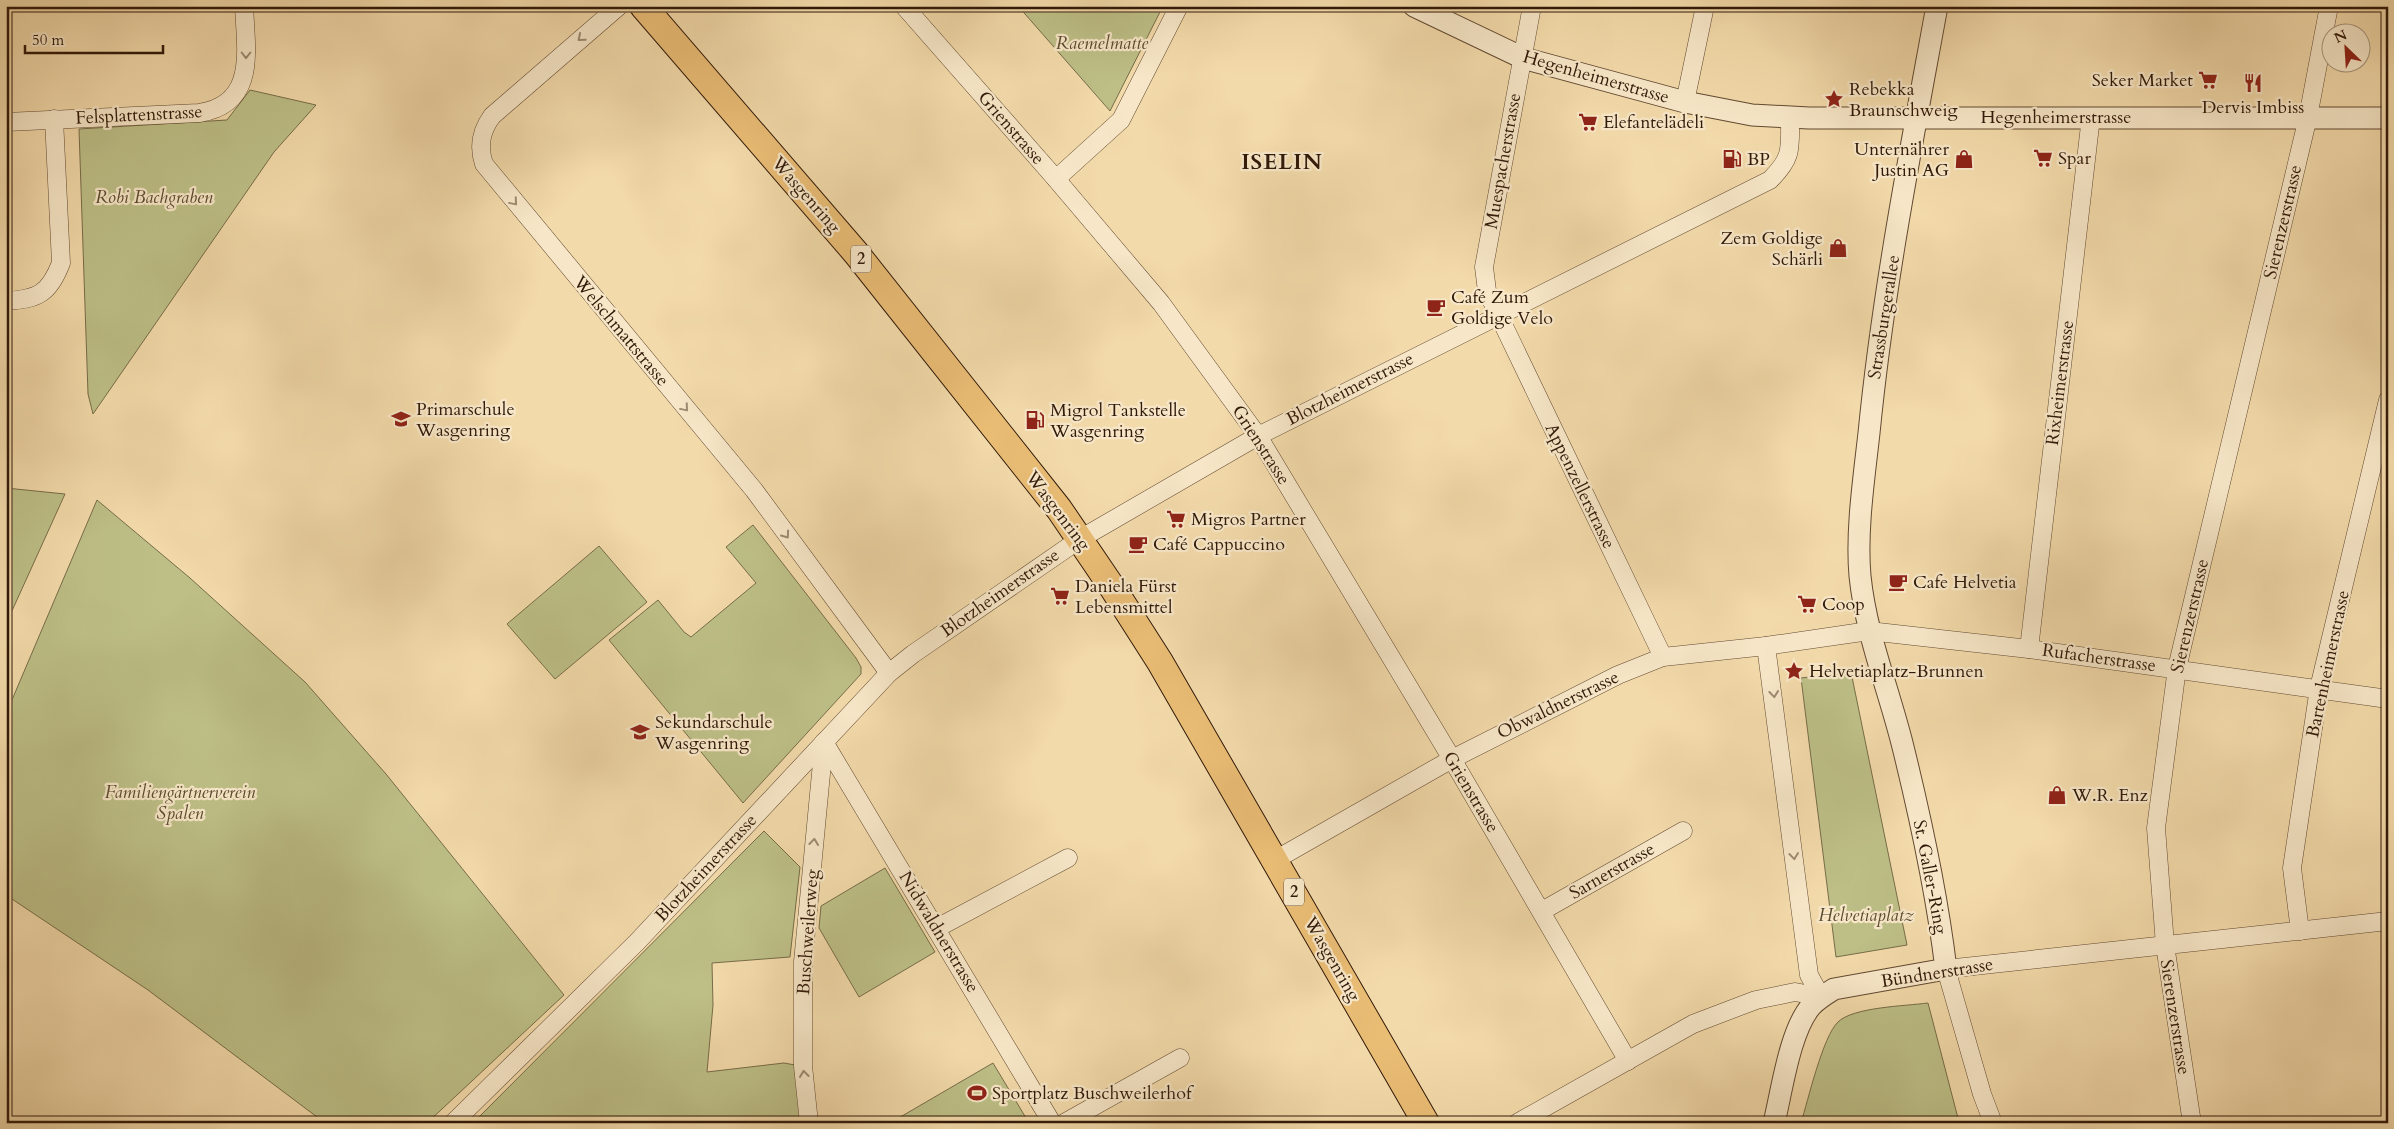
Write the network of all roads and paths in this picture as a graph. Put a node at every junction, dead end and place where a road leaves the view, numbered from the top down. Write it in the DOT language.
graph roads {
  1 [pos="244,6"];
  2 [pos="618,6"];
  3 [pos="643,6"];
  4 [pos="904,6"];
  5 [pos="1179,6"];
  6 [pos="1414,6"];
  7 [pos="1532,6"];
  8 [pos="1705,6"];
  9 [pos="1937,6"];
  10 [pos="2328,6"];
  11 [pos="1523,58"];
  12 [pos="1685,102"];
  13 [pos="1916,116"];
  14 [pos="1790,117"];
  15 [pos="2091,117"];
  16 [pos="2308,117"];
  17 [pos="2388,118"];
  18 [pos="54,119"];
  19 [pos="6,122"];
  20 [pos="1056,179"];
  21 [pos="6,300"];
  22 [pos="1498,314"];
  23 [pos="2388,400"];
  24 [pos="1258,436"];
  25 [pos="1080,539"];
  26 [pos="1869,631"];
  27 [pos="1766,646"];
  28 [pos="2029,649"];
  29 [pos="1663,657"];
  30 [pos="2176,668"];
  31 [pos="889,673"];
  32 [pos="2319,688"];
  33 [pos="2388,699"];
  34 [pos="824,742"];
  35 [pos="1452,759"];
  36 [pos="1683,831"];
  37 [pos="1068,858"];
  38 [pos="1275,860"];
  39 [pos="1542,911"];
  40 [pos="2388,921"];
  41 [pos="937,928"];
  42 [pos="2300,931"];
  43 [pos="2164,945"];
  44 [pos="1946,969"];
  45 [pos="1821,997"];
  46 [pos="1180,1058"];
  47 [pos="1628,1061"];
  48 [pos="452,1123"];
  49 [pos="809,1123"];
  50 [pos="1052,1123"];
  51 [pos="1064,1123"];
  52 [pos="1426,1123"];
  53 [pos="1518,1123"];
  54 [pos="1774,1123"];
  55 [pos="1993,1123"];
  56 [pos="2192,1123"];
  1 -- 18 [label="street, Felsplattenstrasse, one-way"];
  2 -- 31 [label="street, Welschmattstrasse, one-way"];
  3 -- 25 [label="main road, Wasgenring / 2"];
  4 -- 20 [label="street, Grienstrasse"];
  5 -- 20 [label="street"];
  6 -- 11 [label="street, Hegenheimerstrasse"];
  7 -- 11 [label="street, Muespacherstrasse"];
  8 -- 12 [label="street"];
  9 -- 13 [label="street, Strassburgerallee"];
  10 -- 16 [label="street, Sierenzerstrasse"];
  11 -- 12 [label="street, Hegenheimerstrasse"];
  11 -- 22 [label="street, Muespacherstrasse"];
  12 -- 14 [label="street, Hegenheimerstrasse"];
  13 -- 14 [label="street, Hegenheimerstrasse"];
  13 -- 15 [label="street, Hegenheimerstrasse"];
  13 -- 26 [label="street, Strassburgerallee"];
  14 -- 22 [label="street, Blotzheimerstrasse"];
  15 -- 16 [label="street, Hegenheimerstrasse"];
  15 -- 28 [label="street, Rixheimerstrasse"];
  16 -- 17 [label="street, Hegenheimerstrasse"];
  16 -- 30 [label="street, Sierenzerstrasse"];
  18 -- 19 [label="street, Felsplattenstrasse"];
  18 -- 21 [label="street"];
  20 -- 24 [label="street, Grienstrasse"];
  22 -- 24 [label="street, Blotzheimerstrasse"];
  22 -- 29 [label="street, Appenzellerstrasse"];
  23 -- 32 [label="street, Bartenheimerstrasse"];
  24 -- 25 [label="street, Blotzheimerstrasse"];
  24 -- 35 [label="street, Grienstrasse"];
  25 -- 31 [label="street, Blotzheimerstrasse"];
  25 -- 38 [label="main road, Wasgenring / 2"];
  26 -- 27 [label="street, Obwaldnerstrasse"];
  26 -- 28 [label="street, Rufacherstrasse"];
  26 -- 44 [label="street, St. Galler-Ring"];
  27 -- 29 [label="street, Obwaldnerstrasse"];
  27 -- 45 [label="street, one-way"];
  28 -- 30 [label="street, Rufacherstrasse"];
  29 -- 35 [label="street, Obwaldnerstrasse"];
  30 -- 32 [label="street, Rufacherstrasse"];
  30 -- 43 [label="street, Sierenzerstrasse"];
  31 -- 34 [label="street, Blotzheimerstrasse"];
  32 -- 33 [label="street, Rufacherstrasse"];
  32 -- 42 [label="street, Bartenheimerstrasse"];
  34 -- 41 [label="street, Nidwaldnerstrasse"];
  34 -- 48 [label="street, Blotzheimerstrasse"];
  49 -- 34 [label="street, Buschweilerweg, one-way"];
  35 -- 38 [label="street, Obwaldnerstrasse"];
  35 -- 39 [label="street, Grienstrasse"];
  36 -- 39 [label="street, Sarnerstrasse"];
  37 -- 41 [label="street"];
  38 -- 52 [label="main road, Wasgenring / 2"];
  39 -- 47 [label="street, Grienstrasse"];
  40 -- 42 [label="street, Bündnerstrasse"];
  41 -- 50 [label="street, Nidwaldnerstrasse"];
  42 -- 43 [label="street, Bündnerstrasse"];
  43 -- 44 [label="street, Bündnerstrasse"];
  43 -- 56 [label="street, Sierenzerstrasse"];
  44 -- 45 [label="street, Bündnerstrasse"];
  44 -- 55 [label="street, St. Galler-Ring"];
  45 -- 47 [label="street"];
  45 -- 54 [label="street"];
  46 -- 51 [label="street"];
  47 -- 53 [label="street"];
}
